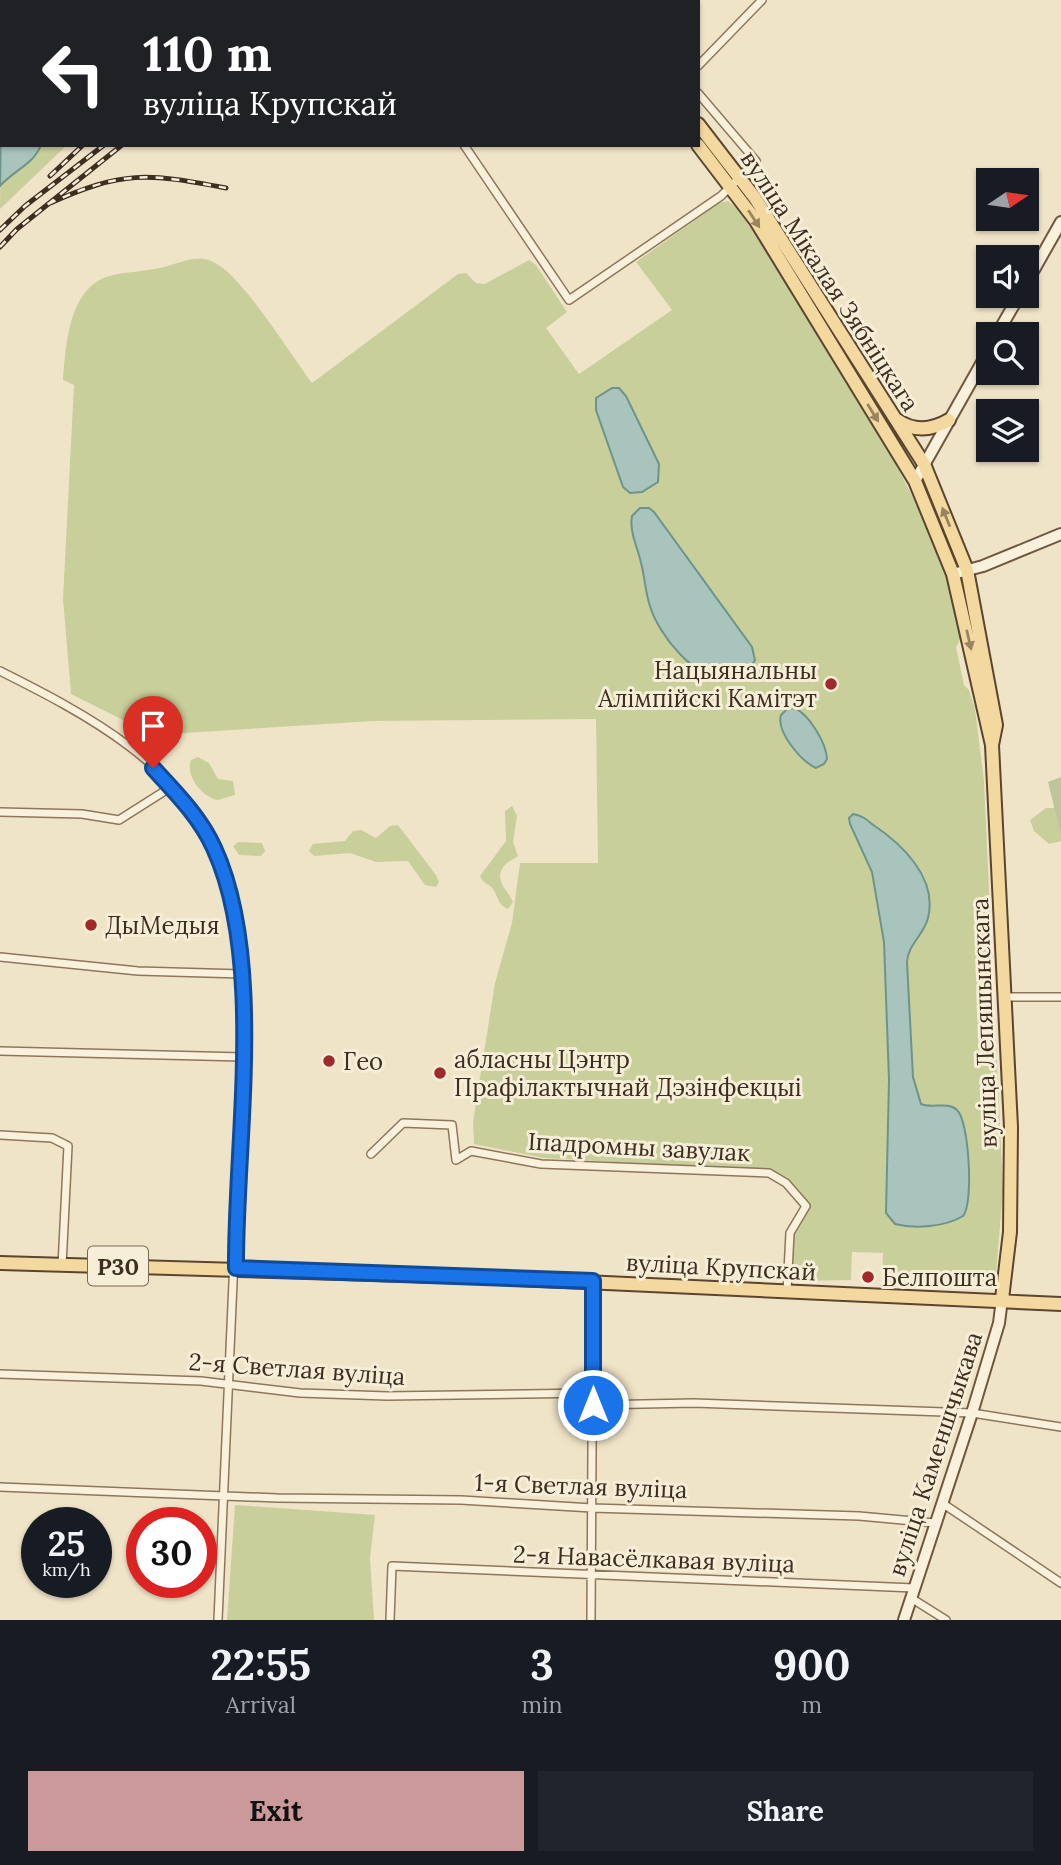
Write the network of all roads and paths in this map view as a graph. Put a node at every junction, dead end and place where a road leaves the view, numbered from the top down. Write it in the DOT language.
graph roads {
  1 [pos="762,0"];
  2 [pos="700,64"];
  3 [pos="700,95"];
  4 [pos="700,127"];
  5 [pos="465,147"];
  6 [pos="700,147"];
  7 [pos="736,182"];
  8 [pos="1061,222"];
  9 [pos="1039,261"];
  10 [pos="976,373"];
  11 [pos="895,419"];
  12 [pos="949,420"];
  13 [pos="924,464"];
  14 [pos="915,481"];
  15 [pos="1061,534"];
  16 [pos="967,570"];
  17 [pos="953,574"];
  18 [pos="0,671"];
  19 [pos="992,746"];
  20 [pos="171,787"];
  21 [pos="0,813"];
  22 [pos="0,957"];
  23 [pos="242,974"];
  24 [pos="1005,997"];
  25 [pos="1061,997"];
  26 [pos="0,1051"];
  27 [pos="243,1057"];
  28 [pos="0,1135"];
  29 [pos="371,1154"];
  30 [pos="0,1263"];
  31 [pos="62,1266"];
  32 [pos="236,1268"];
  33 [pos="593,1281"];
  34 [pos="787,1291"];
  35 [pos="1003,1299"];
  36 [pos="1061,1304"];
  37 [pos="0,1374"];
  38 [pos="230,1383"];
  39 [pos="593,1393"];
  40 [pos="593,1405"];
  41 [pos="972,1413"];
  42 [pos="1061,1427"];
  43 [pos="0,1487"];
  44 [pos="225,1495"];
  45 [pos="942,1503"];
  46 [pos="592,1508"];
  47 [pos="935,1523"];
  48 [pos="592,1577"];
  49 [pos="1061,1583"];
  50 [pos="912,1593"];
  51 [pos="218,1620"];
  52 [pos="390,1620"];
  53 [pos="591,1620"];
  54 [pos="904,1620"];
  55 [pos="946,1620"];
  1 -- 2 [label="street"];
  3 -- 7 [label="street"];
  4 -- 7 [label="main road, вуліца Мікалая Зябніцкага"];
  5 -- 7 [label="street"];
  6 -- 7 [label="main road, вуліца Мікалая Зябніцкага"];
  7 -- 11 [label="main road, вуліца Мікалая Зябніцкага"];
  7 -- 14 [label="main road, вуліца Мікалая Зябніцкага, one-way"];
  8 -- 9 [label="main road"];
  10 -- 12 [label="main road"];
  11 -- 12 [label="main road"];
  11 -- 13 [label="main road, вуліца Мікалая Зябніцкага"];
  12 -- 13 [label="main road"];
  13 -- 14 [label="main road"];
  16 -- 13 [label="main road, вуліца Лепяшынскага, one-way"];
  14 -- 17 [label="main road, вуліца Лепяшынскага"];
  15 -- 16 [label="main road"];
  16 -- 17 [label="main road"];
  16 -- 19 [label="main road, вуліца Лепяшынскага"];
  17 -- 19 [label="main road, вуліца Лепяшынскага, one-way"];
  18 -- 20 [label="street"];
  19 -- 24 [label="main road, вуліца Лепяшынскага"];
  20 -- 21 [label="street"];
  20 -- 23 [label="street"];
  22 -- 23 [label="street"];
  23 -- 27 [label="street"];
  24 -- 25 [label="street"];
  24 -- 35 [label="main road, вуліца Лепяшынскага"];
  26 -- 27 [label="street"];
  27 -- 32 [label="street"];
  28 -- 31 [label="street"];
  29 -- 34 [label="street, Іпадромны завулак"];
  30 -- 31 [label="main road, вуліца Крупскай / Р30"];
  31 -- 32 [label="main road, вуліца Крупскай / Р30"];
  32 -- 33 [label="main road, вуліца Крупскай / Р30"];
  32 -- 38 [label="street"];
  33 -- 34 [label="main road, вуліца Крупскай / Р30"];
  33 -- 39 [label="street"];
  34 -- 35 [label="main road, вуліца Крупскай / Р30"];
  35 -- 36 [label="main road, вуліца Крупскай / Р30"];
  35 -- 41 [label="main road, вуліца Каменшчыкава"];
  37 -- 38 [label="street, 2-я Светлая вуліца"];
  38 -- 39 [label="street, 2-я Светлая вуліца"];
  38 -- 44 [label="street"];
  39 -- 40 [label="street"];
  40 -- 41 [label="street"];
  40 -- 46 [label="street"];
  41 -- 42 [label="street"];
  41 -- 45 [label="main road, вуліца Каменшчыкава"];
  43 -- 44 [label="street, 1-я Светлая вуліца"];
  44 -- 46 [label="street, 1-я Светлая вуліца"];
  44 -- 51 [label="street"];
  45 -- 47 [label="main road, вуліца Каменшчыкава"];
  45 -- 49 [label="street"];
  46 -- 47 [label="street, 1-я Светлая вуліца"];
  46 -- 48 [label="street"];
  47 -- 50 [label="main road, вуліца Каменшчыкава"];
  48 -- 50 [label="street, 2-я Навасёлкавая вуліца"];
  48 -- 52 [label="street, 2-я Навасёлкавая вуліца"];
  48 -- 53 [label="street"];
  50 -- 54 [label="main road, вуліца Каменшчыкава"];
  50 -- 55 [label="street"];
}
